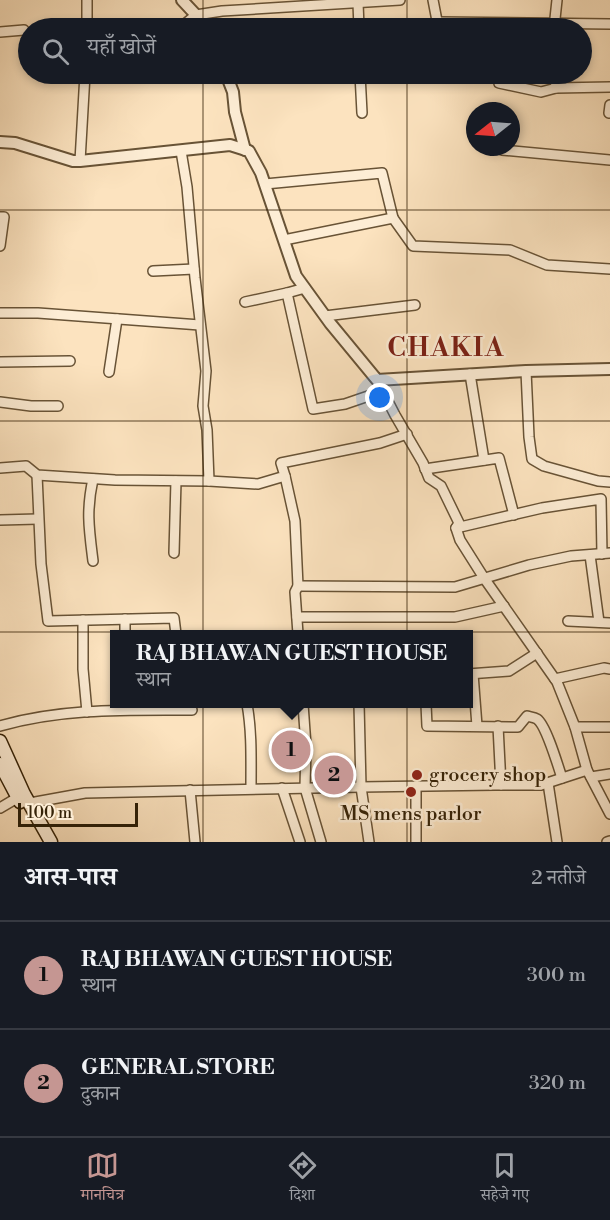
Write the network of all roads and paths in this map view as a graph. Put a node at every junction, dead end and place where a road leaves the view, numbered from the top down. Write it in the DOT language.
graph roads {
  1 [pos="87,0"];
  2 [pos="182,0"];
  3 [pos="400,0"];
  4 [pos="433,0"];
  5 [pos="556,0"];
  6 [pos="337,2"];
  7 [pos="358,3"];
  8 [pos="252,5"];
  9 [pos="196,15"];
  10 [pos="87,18"];
  11 [pos="192,18"];
  12 [pos="198,18"];
  13 [pos="358,18"];
  14 [pos="437,18"];
  15 [pos="555,18"];
  16 [pos="610,24"];
  17 [pos="592,25"];
  18 [pos="18,30"];
  19 [pos="0,32"];
  20 [pos="610,76"];
  21 [pos="84,84"];
  22 [pos="230,84"];
  23 [pos="361,84"];
  24 [pos="504,84"];
  25 [pos="556,84"];
  26 [pos="556,88"];
  27 [pos="610,89"];
  28 [pos="362,113"];
  29 [pos="0,142"];
  30 [pos="245,150"];
  31 [pos="181,151"];
  32 [pos="520,152"];
  33 [pos="610,160"];
  34 [pos="80,161"];
  35 [pos="265,184"];
  36 [pos="0,217"];
  37 [pos="393,218"];
  38 [pos="284,240"];
  39 [pos="0,246"];
  40 [pos="194,269"];
  41 [pos="610,269"];
  42 [pos="153,271"];
  43 [pos="305,288"];
  44 [pos="287,293"];
  45 [pos="245,302"];
  46 [pos="415,305"];
  47 [pos="0,313"];
  48 [pos="325,316"];
  49 [pos="117,319"];
  50 [pos="201,325"];
  51 [pos="70,361"];
  52 [pos="0,362"];
  53 [pos="610,369"];
  54 [pos="526,371"];
  55 [pos="109,372"];
  56 [pos="470,374"];
  57 [pos="377,380"];
  58 [pos="383,391"];
  59 [pos="0,402"];
  60 [pos="57,406"];
  61 [pos="407,434"];
  62 [pos="484,460"];
  63 [pos="0,467"];
  64 [pos="425,469"];
  65 [pos="37,475"];
  66 [pos="285,476"];
  67 [pos="93,479"];
  68 [pos="176,481"];
  69 [pos="209,481"];
  70 [pos="610,482"];
  71 [pos="514,515"];
  72 [pos="0,519"];
  73 [pos="38,519"];
  74 [pos="456,528"];
  75 [pos="174,553"];
  76 [pos="606,554"];
  77 [pos="590,555"];
  78 [pos="93,561"];
  79 [pos="484,578"];
  80 [pos="298,586"];
  81 [pos="504,606"];
  82 [pos="297,617"];
  83 [pos="125,619"];
  84 [pos="83,620"];
  85 [pos="568,621"];
  86 [pos="599,622"];
  87 [pos="610,623"];
  88 [pos="125,630"];
  89 [pos="176,630"];
  90 [pos="298,630"];
  91 [pos="537,653"];
  92 [pos="610,669"];
  93 [pos="473,674"];
  94 [pos="555,679"];
  95 [pos="473,696"];
  96 [pos="117,708"];
  97 [pos="184,708"];
  98 [pos="248,708"];
  99 [pos="303,708"];
  100 [pos="359,708"];
  101 [pos="426,708"];
  102 [pos="192,710"];
  103 [pos="87,712"];
  104 [pos="0,726"];
  105 [pos="477,726"];
  106 [pos="498,726"];
  107 [pos="575,727"];
  108 [pos="610,727"];
  109 [pos="0,741"];
  110 [pos="0,764"];
  111 [pos="589,773"];
  112 [pos="610,774"];
  113 [pos="562,778"];
  114 [pos="548,783"];
  115 [pos="501,785"];
  116 [pos="416,786"];
  117 [pos="361,787"];
  118 [pos="282,788"];
  119 [pos="305,788"];
  120 [pos="251,789"];
  121 [pos="190,790"];
  122 [pos="17,798"];
  123 [pos="30,803"];
  124 [pos="0,808"];
  125 [pos="610,812"];
  126 [pos="44,842"];
  127 [pos="51,842"];
  128 [pos="195,842"];
  129 [pos="300,842"];
  130 [pos="321,842"];
  131 [pos="369,842"];
  132 [pos="416,842"];
  133 [pos="557,842"];
  1 -- 10 [label="street"];
  2 -- 9 [label="street"];
  3 -- 7 [label="street"];
  4 -- 14 [label="street"];
  5 -- 15 [label="street"];
  6 -- 7 [label="street"];
  6 -- 8 [label="street"];
  7 -- 13 [label="street"];
  8 -- 9 [label="street"];
  9 -- 11 [label="street"];
  9 -- 12 [label="street"];
  16 -- 17 [label="street"];
  18 -- 19 [label="street"];
  20 -- 27 [label="street"];
  21 -- 34 [label="street"];
  22 -- 30 [label="street"];
  23 -- 28 [label="street"];
  24 -- 26 [label="street"];
  25 -- 26 [label="street"];
  26 -- 27 [label="street"];
  29 -- 34 [label="street"];
  30 -- 31 [label="street"];
  30 -- 35 [label="street"];
  31 -- 34 [label="street"];
  31 -- 40 [label="street"];
  32 -- 33 [label="street"];
  35 -- 37 [label="street"];
  35 -- 38 [label="street"];
  36 -- 39 [label="street"];
  37 -- 38 [label="street"];
  37 -- 41 [label="street"];
  38 -- 43 [label="street"];
  40 -- 42 [label="street"];
  40 -- 50 [label="street"];
  43 -- 44 [label="street"];
  43 -- 48 [label="street"];
  44 -- 45 [label="street"];
  44 -- 58 [label="street"];
  46 -- 48 [label="street"];
  47 -- 49 [label="street"];
  48 -- 57 [label="street"];
  49 -- 50 [label="street"];
  49 -- 55 [label="street"];
  50 -- 69 [label="street"];
  51 -- 52 [label="street"];
  53 -- 54 [label="street"];
  54 -- 56 [label="street"];
  54 -- 70 [label="street"];
  56 -- 57 [label="street"];
  56 -- 62 [label="street"];
  57 -- 58 [label="street"];
  58 -- 61 [label="street"];
  59 -- 60 [label="street"];
  61 -- 64 [label="street"];
  61 -- 66 [label="street"];
  62 -- 64 [label="street"];
  62 -- 71 [label="street"];
  63 -- 65 [label="street"];
  64 -- 74 [label="street"];
  65 -- 67 [label="street"];
  65 -- 73 [label="street"];
  66 -- 69 [label="street"];
  66 -- 80 [label="street"];
  67 -- 68 [label="street"];
  67 -- 78 [label="street"];
  68 -- 69 [label="street"];
  68 -- 75 [label="street"];
  71 -- 74 [label="street"];
  71 -- 76 [label="street"];
  72 -- 73 [label="street"];
  73 -- 84 [label="street"];
  74 -- 79 [label="street"];
  76 -- 77 [label="street"];
  77 -- 79 [label="street"];
  77 -- 86 [label="street"];
  79 -- 80 [label="street"];
  79 -- 81 [label="street"];
  80 -- 82 [label="street"];
  81 -- 82 [label="street"];
  81 -- 91 [label="street"];
  82 -- 90 [label="street"];
  83 -- 84 [label="street"];
  83 -- 88 [label="street"];
  83 -- 89 [label="street"];
  84 -- 103 [label="street"];
  85 -- 86 [label="street"];
  86 -- 87 [label="street"];
  91 -- 93 [label="street"];
  91 -- 94 [label="street"];
  92 -- 94 [label="street"];
  94 -- 107 [label="street"];
  95 -- 105 [label="street"];
  96 -- 103 [label="street"];
  97 -- 102 [label="street"];
  98 -- 120 [label="street"];
  99 -- 119 [label="street"];
  100 -- 117 [label="street"];
  101 -- 105 [label="street"];
  103 -- 104 [label="street"];
  105 -- 106 [label="street"];
  106 -- 113 [label="street"];
  106 -- 115 [label="street"];
  107 -- 108 [label="street"];
  107 -- 111 [label="street"];
  109 -- 123 [label="main road"];
  110 -- 122 [label="main road"];
  111 -- 112 [label="street"];
  111 -- 113 [label="street"];
  111 -- 125 [label="street"];
  113 -- 114 [label="street"];
  114 -- 115 [label="street"];
  114 -- 133 [label="street"];
  115 -- 116 [label="street"];
  116 -- 117 [label="street"];
  116 -- 132 [label="street"];
  117 -- 119 [label="street"];
  117 -- 131 [label="street"];
  118 -- 119 [label="street"];
  118 -- 120 [label="street"];
  118 -- 129 [label="street"];
  119 -- 130 [label="street"];
  120 -- 121 [label="street"];
  121 -- 123 [label="street"];
  121 -- 128 [label="street"];
  122 -- 124 [label="street"];
  122 -- 126 [label="main road"];
  123 -- 127 [label="main road"];
}
